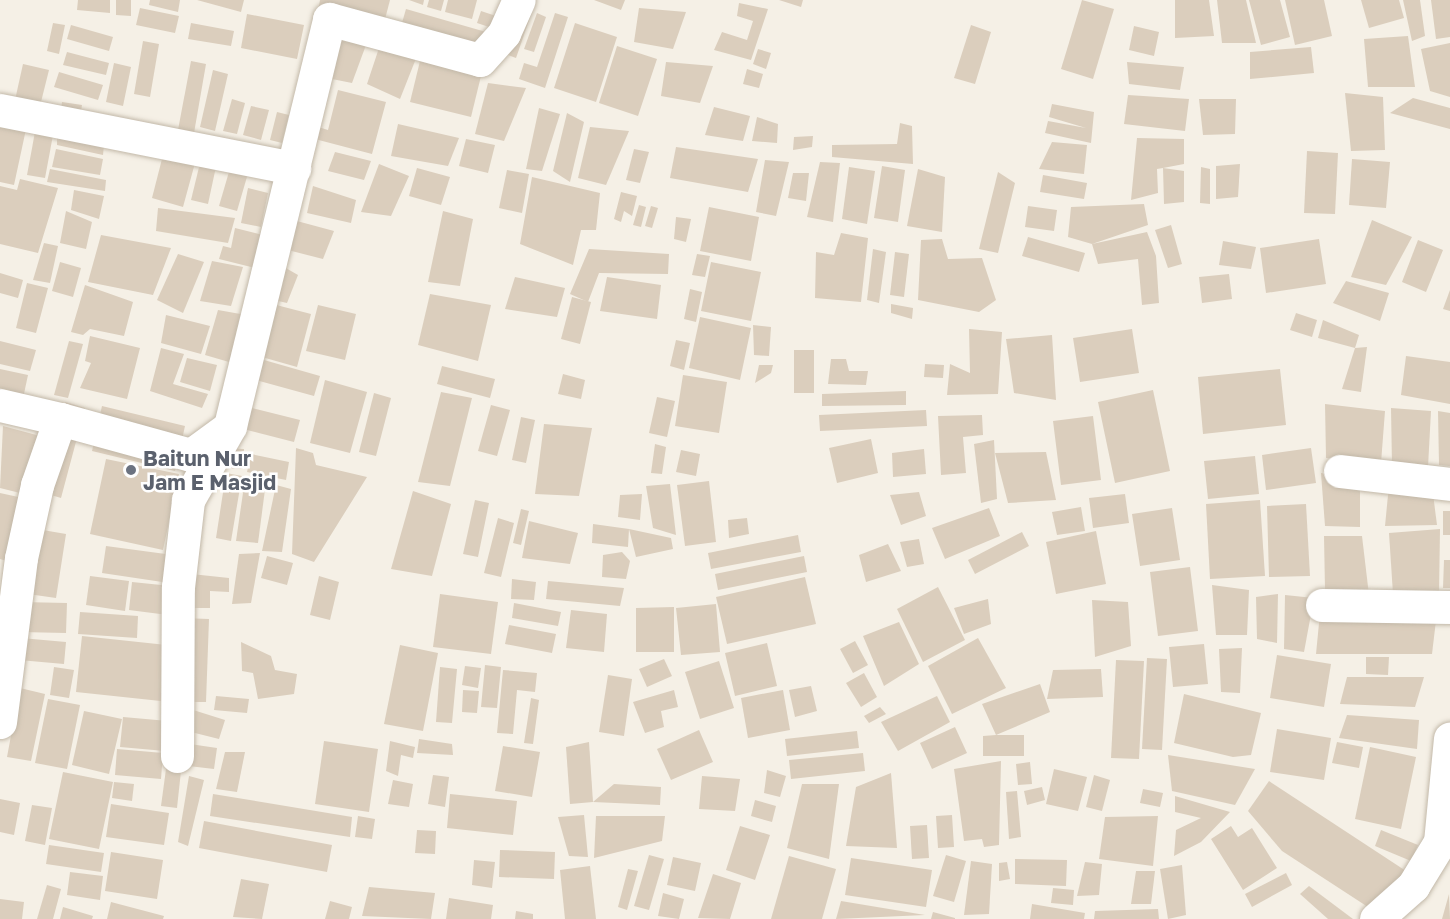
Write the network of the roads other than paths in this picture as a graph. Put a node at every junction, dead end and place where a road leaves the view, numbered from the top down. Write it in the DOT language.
graph roads {
  1 [pos="519,0"];
  2 [pos="0,110"];
  3 [pos="294,168"];
  4 [pos="0,405"];
  5 [pos="60,419"];
  6 [pos="230,426"];
  7 [pos="1340,471"];
  8 [pos="1450,484"];
  9 [pos="1322,605"];
  10 [pos="1450,607"];
  11 [pos="0,722"];
  12 [pos="1450,738"];
  13 [pos="177,756"];
  14 [pos="1376,919"];
  1 -- 3 [label="street"];
  2 -- 3 [label="street"];
  3 -- 6 [label="street"];
  4 -- 5 [label="street"];
  5 -- 6 [label="street"];
  5 -- 11 [label="street"];
  6 -- 13 [label="street"];
  7 -- 8 [label="street"];
  9 -- 10 [label="street"];
  12 -- 14 [label="street"];
}
